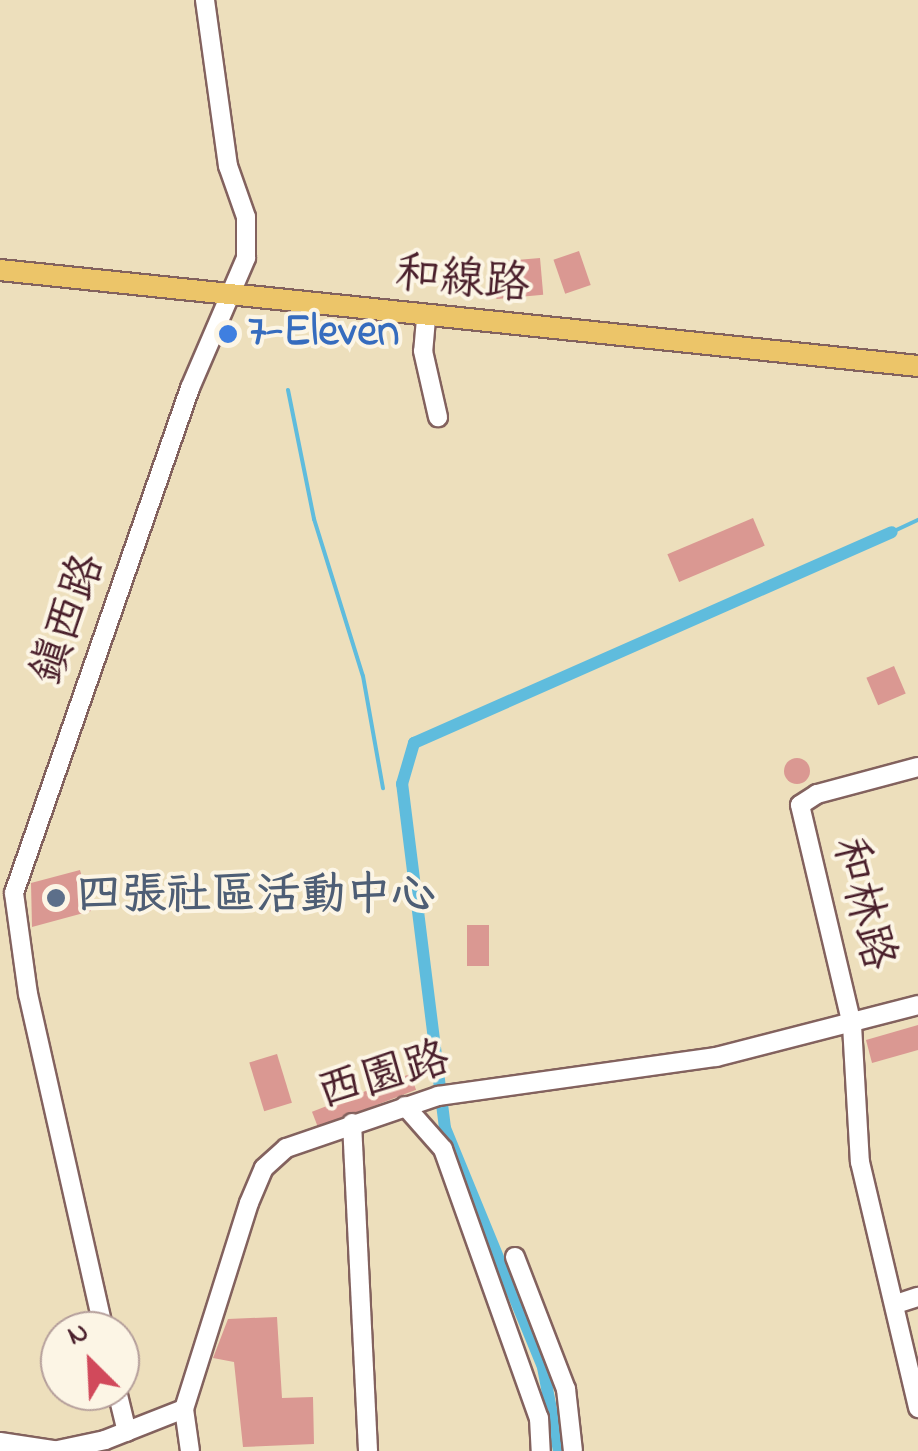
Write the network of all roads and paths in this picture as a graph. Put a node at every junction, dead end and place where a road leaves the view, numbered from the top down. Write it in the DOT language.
graph roads {
  1 [pos="205,0"];
  2 [pos="0,270"];
  3 [pos="231,292"];
  4 [pos="426,319"];
  5 [pos="918,366"];
  6 [pos="438,416"];
  7 [pos="918,767"];
  8 [pos="918,1006"];
  9 [pos="852,1025"];
  10 [pos="405,1106"];
  11 [pos="352,1123"];
  12 [pos="515,1258"];
  13 [pos="918,1298"];
  14 [pos="896,1304"];
  15 [pos="99,1311"];
  16 [pos="184,1408"];
  17 [pos="918,1408"];
  18 [pos="122,1411"];
  19 [pos="127,1432"];
  20 [pos="0,1442"];
  21 [pos="54,1450"];
  22 [pos="190,1451"];
  23 [pos="368,1451"];
  24 [pos="541,1451"];
  25 [pos="573,1451"];
  1 -- 3 [label="street, 鎮西路"];
  2 -- 3 [label="main road, 和線路"];
  3 -- 4 [label="main road, 和線路"];
  3 -- 15 [label="street, 鎮西路"];
  4 -- 5 [label="main road, 和線路"];
  4 -- 6 [label="street"];
  7 -- 9 [label="street, 和林路"];
  8 -- 9 [label="street, 西園路"];
  9 -- 10 [label="street, 西園路"];
  9 -- 14 [label="street"];
  10 -- 11 [label="street, 西園路"];
  10 -- 24 [label="street"];
  11 -- 16 [label="street, 西園路"];
  11 -- 23 [label="street"];
  12 -- 25 [label="street"];
  13 -- 14 [label="street"];
  14 -- 17 [label="street"];
  16 -- 19 [label="street"];
  16 -- 22 [label="street"];
  18 -- 19 [label="street"];
  19 -- 21 [label="street"];
  20 -- 21 [label="street"];
}
